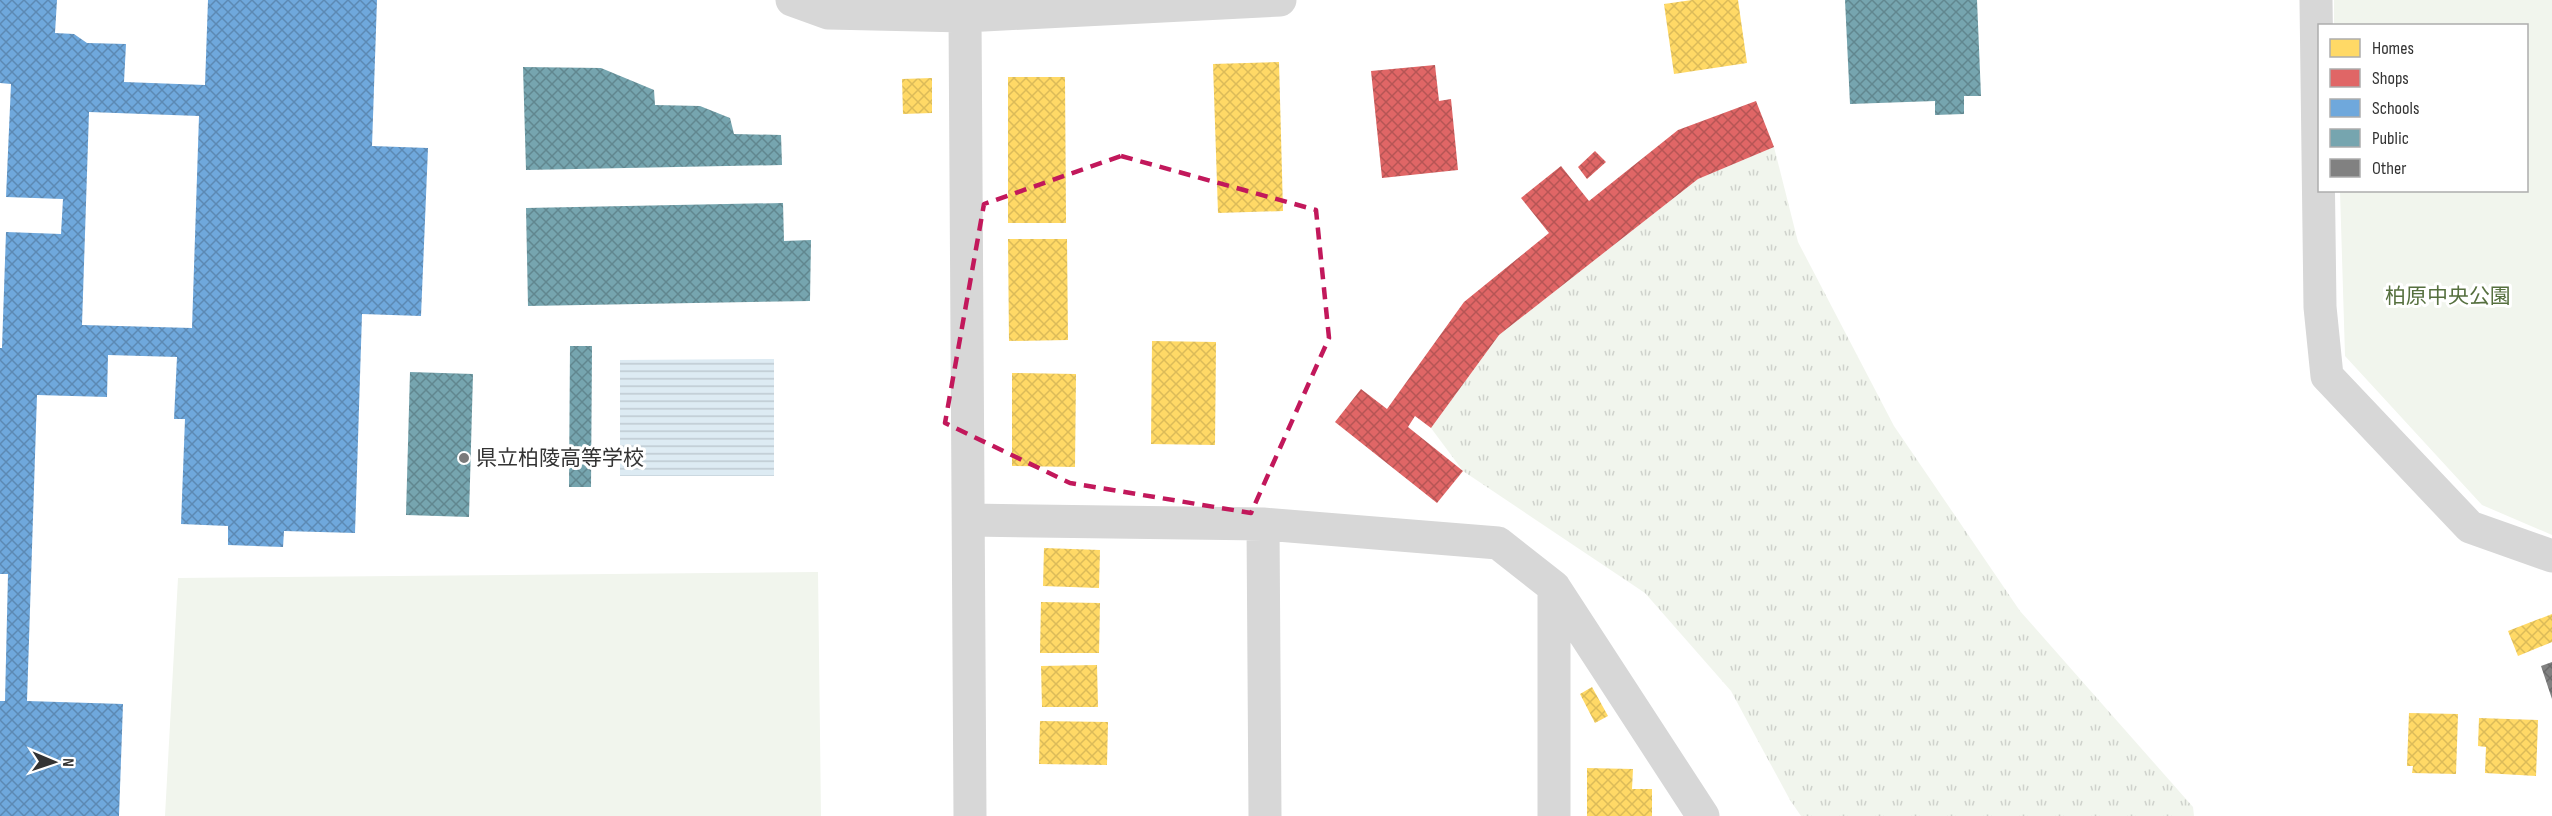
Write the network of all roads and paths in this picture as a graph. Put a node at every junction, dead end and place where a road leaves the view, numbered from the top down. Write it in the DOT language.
graph roads {
  1 [pos="792,0"];
  2 [pos="1280,0"];
  3 [pos="2316,0"];
  4 [pos="965,16"];
  5 [pos="2318,154"];
  6 [pos="2319,192"];
  7 [pos="969,520"];
  8 [pos="1263,524"];
  9 [pos="2552,556"];
  10 [pos="1554,587"];
  11 [pos="970,816"];
  12 [pos="1265,816"];
  13 [pos="1554,816"];
  14 [pos="1702,816"];
  1 -- 4 [label="street"];
  2 -- 4 [label="street"];
  3 -- 5 [label="street"];
  4 -- 7 [label="street"];
  6 -- 9 [label="street"];
  7 -- 8 [label="street"];
  7 -- 11 [label="street"];
  8 -- 10 [label="street"];
  8 -- 12 [label="street"];
  10 -- 13 [label="street"];
  10 -- 14 [label="street"];
}
